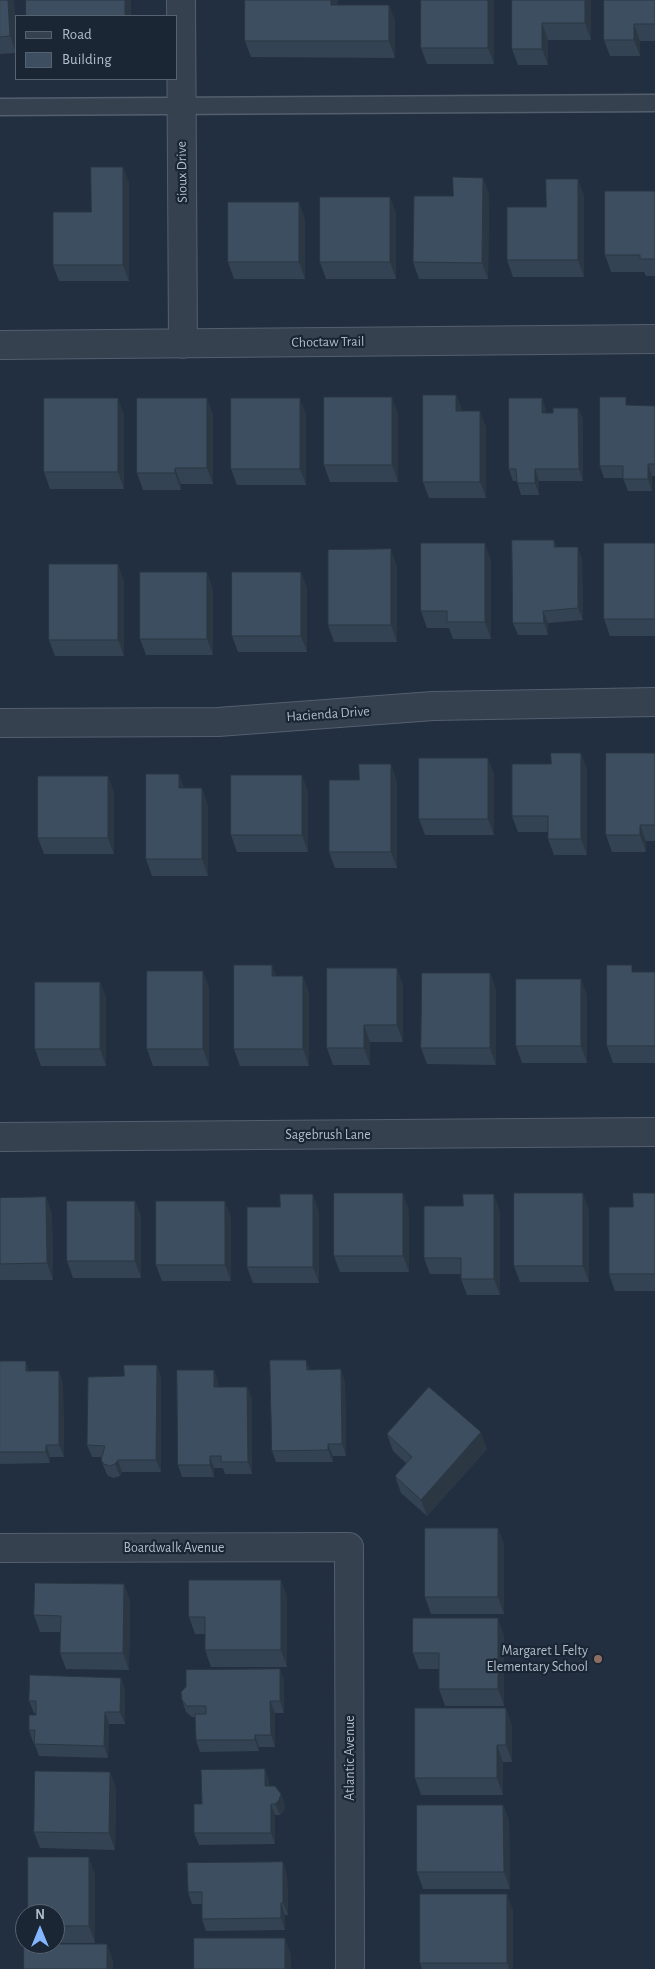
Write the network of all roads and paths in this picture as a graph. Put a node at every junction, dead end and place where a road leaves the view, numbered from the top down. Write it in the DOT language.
graph roads {
  1 [pos="181,0"];
  2 [pos="655,103"];
  3 [pos="0,107"];
  4 [pos="182,107"];
  5 [pos="655,339"];
  6 [pos="183,344"];
  7 [pos="0,345"];
  8 [pos="655,702"];
  9 [pos="0,723"];
  10 [pos="655,1132"];
  11 [pos="0,1137"];
  12 [pos="349,1547"];
  13 [pos="0,1548"];
  14 [pos="350,1969"];
  1 -- 4 [label="street, Sioux Drive"];
  2 -- 4 [label="lane"];
  3 -- 4 [label="lane"];
  4 -- 6 [label="street, Sioux Drive"];
  5 -- 6 [label="street, Choctaw Trail"];
  6 -- 7 [label="street, Choctaw Trail"];
  8 -- 9 [label="street, Hacienda Drive"];
  10 -- 11 [label="street, Sagebrush Lane"];
  12 -- 13 [label="street, Boardwalk Avenue"];
  12 -- 14 [label="street, Atlantic Avenue"];
}
